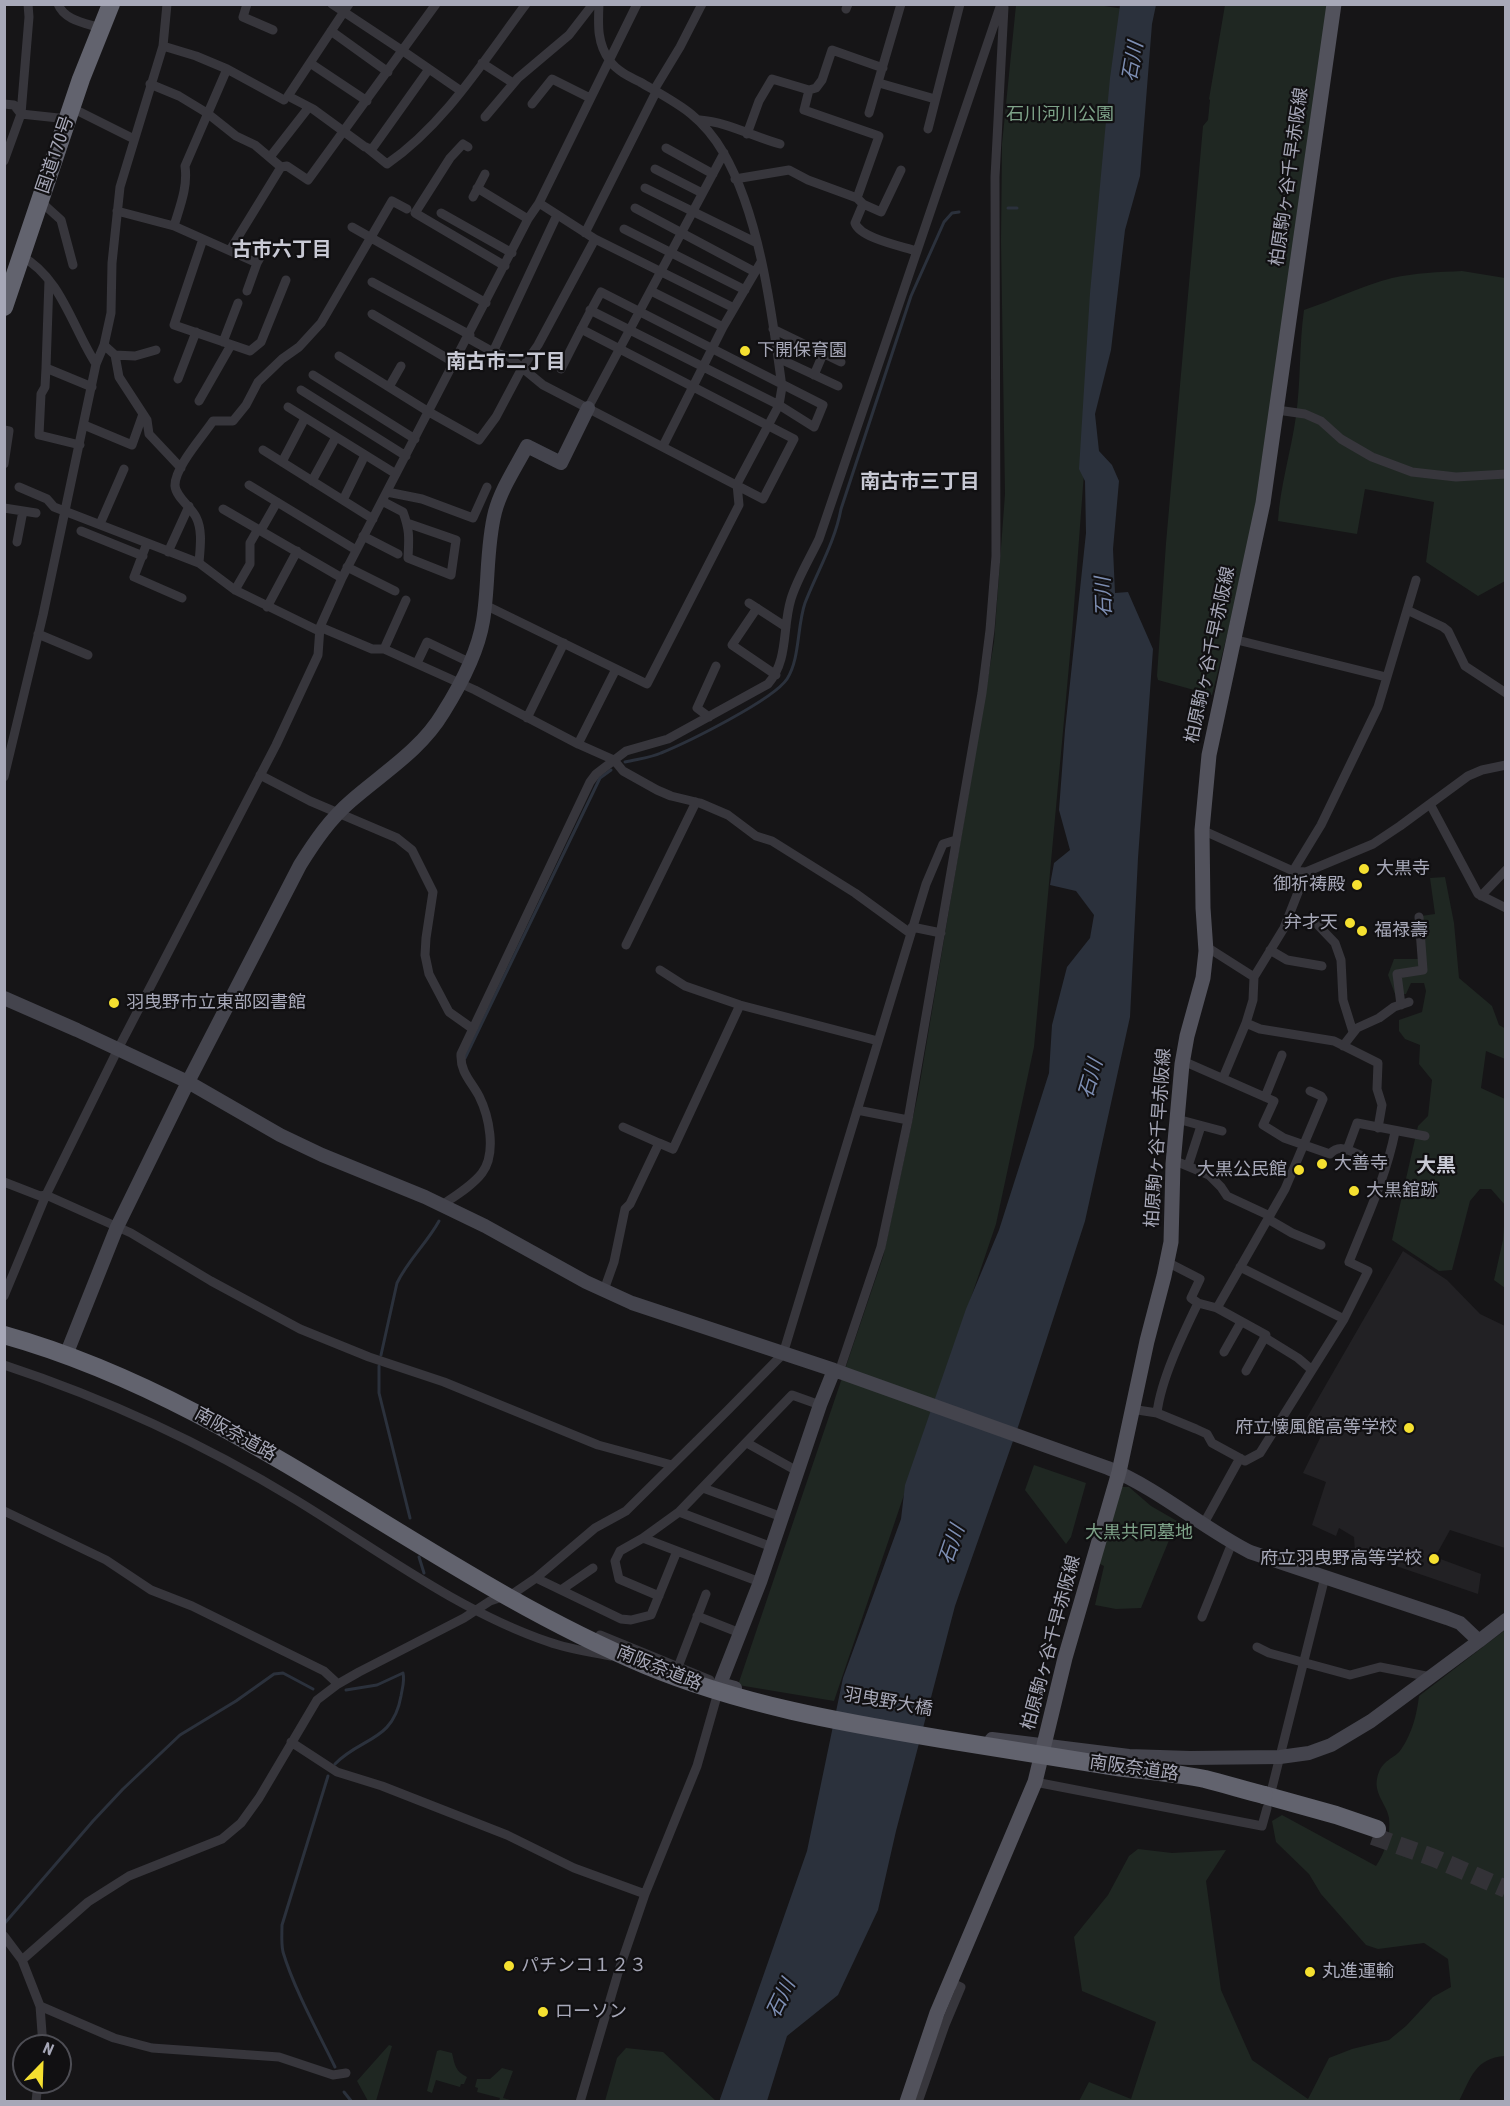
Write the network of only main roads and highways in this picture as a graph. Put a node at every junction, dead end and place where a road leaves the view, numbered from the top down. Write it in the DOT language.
graph roads {
  1 [pos="111,4"];
  2 [pos="1334,4"];
  3 [pos="14,264"];
  4 [pos="4,307"];
  5 [pos="4,1335"];
  6 [pos="4,1341"];
  7 [pos="1266,1799"];
  8 [pos="1375,1833"];
  9 [pos="907,2102"];
  1 -- 3 [label="highway, 国道170号"];
  2 -- 9 [label="main road, 柏原駒ヶ谷千早赤阪線"];
  3 -- 4 [label="highway, 国道170号"];
  5 -- 7 [label="highway, 南阪奈道路, bridge"];
  6 -- 7 [label="highway, 南阪奈道路"];
  7 -- 8 [label="highway, 南阪奈道路"];
}
